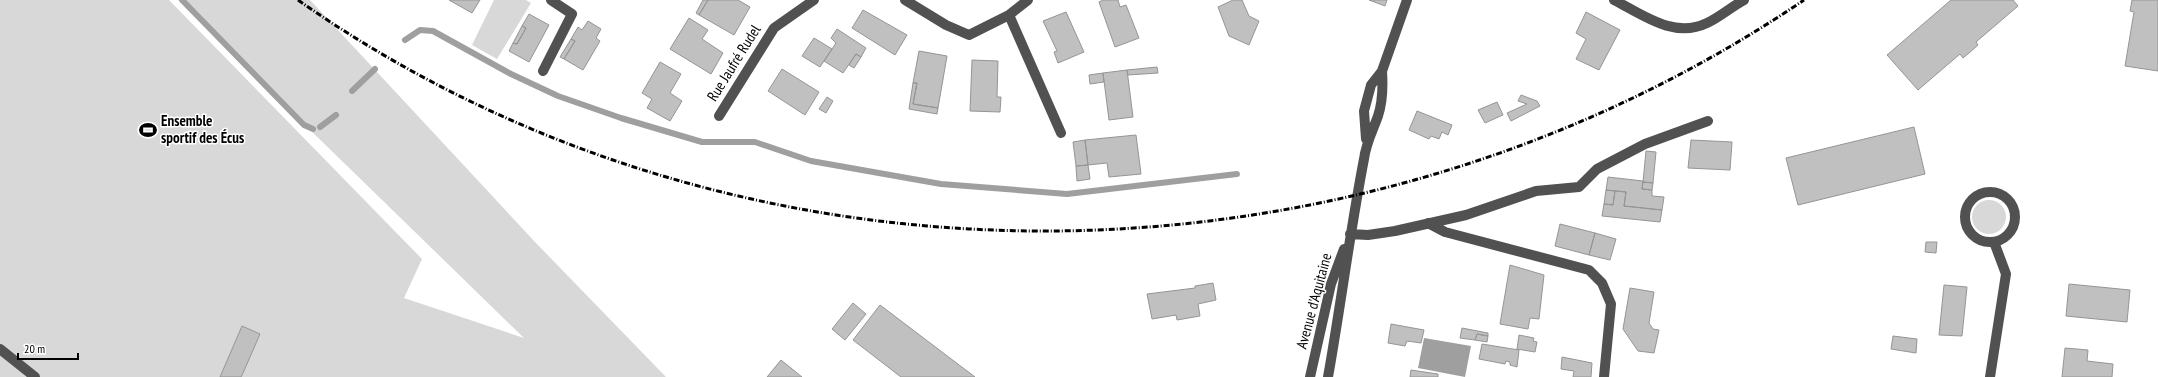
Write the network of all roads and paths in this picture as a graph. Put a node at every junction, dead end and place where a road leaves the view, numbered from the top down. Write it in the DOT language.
graph roads {
  1 [pos="551,0"];
  2 [pos="814,0"];
  3 [pos="904,0"];
  4 [pos="1028,0"];
  5 [pos="1407,0"];
  6 [pos="1614,0"];
  7 [pos="1744,0"];
  8 [pos="1009,15"];
  9 [pos="543,71"];
  10 [pos="1382,71"];
  11 [pos="719,116"];
  12 [pos="1708,121"];
  13 [pos="1061,133"];
  14 [pos="1367,142"];
  15 [pos="1428,223"];
  16 [pos="1350,234"];
  17 [pos="1994,242"];
  18 [pos="0,349"];
  19 [pos="35,377"];
  20 [pos="1310,377"];
  21 [pos="1328,377"];
  22 [pos="1604,377"];
  23 [pos="1990,377"];
  1 -- 9 [label="street"];
  2 -- 11 [label="street, Rue Jaufré Rudel"];
  3 -- 8 [label="street"];
  4 -- 8 [label="street"];
  5 -- 10 [label="street, Avenue d'Aquitaine"];
  6 -- 7 [label="street"];
  8 -- 13 [label="street"];
  10 -- 14 [label="street, Avenue d'Aquitaine"];
  10 -- 14 [label="street, Avenue d'Aquitaine"];
  12 -- 15 [label="street"];
  14 -- 16 [label="street, Avenue d'Aquitaine"];
  15 -- 16 [label="street"];
  15 -- 22 [label="street"];
  16 -- 20 [label="street, Avenue d'Aquitaine"];
  16 -- 21 [label="street, Avenue d'Aquitaine"];
  17 -- 17 [label="street"];
  17 -- 23 [label="street"];
  18 -- 19 [label="street"];
}
